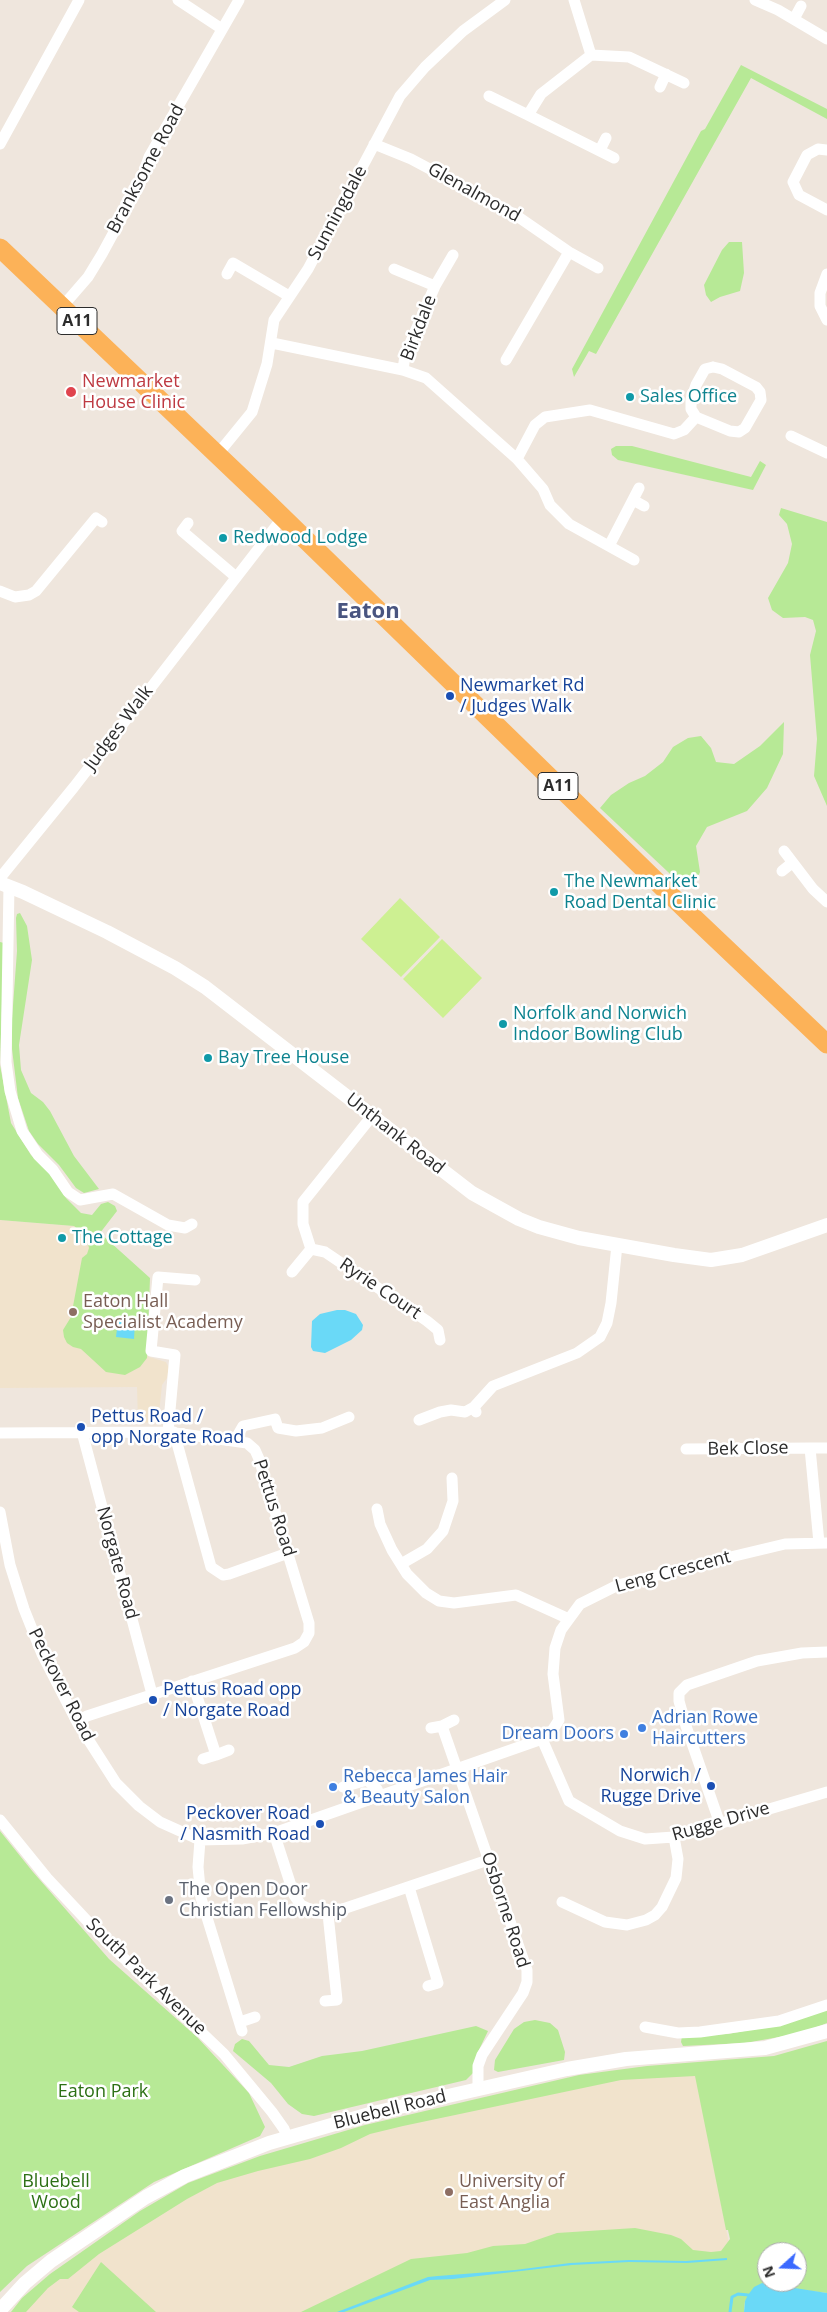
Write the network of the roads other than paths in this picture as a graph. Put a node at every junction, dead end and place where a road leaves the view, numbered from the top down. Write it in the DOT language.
graph roads {
  1 [pos="79,0"];
  2 [pos="178,0"];
  3 [pos="239,0"];
  4 [pos="505,0"];
  5 [pos="574,0"];
  6 [pos="755,0"];
  7 [pos="488,4"];
  8 [pos="801,6"];
  9 [pos="794,20"];
  10 [pos="222,29"];
  11 [pos="827,39"];
  12 [pos="590,54"];
  13 [pos="666,74"];
  14 [pos="684,83"];
  15 [pos="660,87"];
  16 [pos="489,96"];
  17 [pos="528,115"];
  18 [pos="606,138"];
  19 [pos="0,144"];
  20 [pos="374,144"];
  21 [pos="600,150"];
  22 [pos="827,150"];
  23 [pos="614,158"];
  24 [pos="827,210"];
  25 [pos="0,248"];
  26 [pos="569,252"];
  27 [pos="453,255"];
  28 [pos="598,268"];
  29 [pos="394,269"];
  30 [pos="227,274"];
  31 [pos="827,274"];
  32 [pos="435,286"];
  33 [pos="289,296"];
  34 [pos="62,307"];
  35 [pos="827,320"];
  36 [pos="272,343"];
  37 [pos="516,344"];
  38 [pos="527,349"];
  39 [pos="506,360"];
  40 [pos="402,370"];
  41 [pos="696,417"];
  42 [pos="791,436"];
  43 [pos="827,453"];
  44 [pos="217,455"];
  45 [pos="516,459"];
  46 [pos="639,488"];
  47 [pos="633,500"];
  48 [pos="644,506"];
  49 [pos="283,517"];
  50 [pos="96,518"];
  51 [pos="182,531"];
  52 [pos="609,546"];
  53 [pos="634,560"];
  54 [pos="236,577"];
  55 [pos="1,594"];
  56 [pos="784,851"];
  57 [pos="792,863"];
  58 [pos="782,871"];
  59 [pos="3,882"];
  60 [pos="827,902"];
  61 [pos="827,1044"];
  62 [pos="372,1116"];
  63 [pos="192,1224"];
  64 [pos="827,1225"];
  65 [pos="618,1245"];
  66 [pos="311,1249"];
  67 [pos="292,1272"];
  68 [pos="195,1280"];
  69 [pos="440,1340"];
  70 [pos="343,1415"];
  71 [pos="419,1420"];
  72 [pos="82,1432"];
  73 [pos="171,1432"];
  74 [pos="0,1433"];
  75 [pos="235,1440"];
  76 [pos="810,1448"];
  77 [pos="827,1448"];
  78 [pos="686,1449"];
  79 [pos="452,1478"];
  80 [pos="377,1509"];
  81 [pos="0,1512"];
  82 [pos="823,1543"];
  83 [pos="288,1553"];
  84 [pos="401,1564"];
  85 [pos="569,1619"];
  86 [pos="827,1652"];
  87 [pos="192,1681"];
  88 [pos="152,1694"];
  89 [pos="454,1720"];
  90 [pos="77,1722"];
  91 [pos="542,1739"];
  92 [pos="229,1750"];
  93 [pos="216,1755"];
  94 [pos="203,1759"];
  95 [pos="458,1770"];
  96 [pos="343,1786"];
  97 [pos="827,1792"];
  98 [pos="380,1797"];
  99 [pos="0,1820"];
  100 [pos="720,1824"];
  101 [pos="274,1833"];
  102 [pos="674,1837"];
  103 [pos="200,1840"];
  104 [pos="488,1860"];
  105 [pos="409,1888"];
  106 [pos="562,1902"];
  107 [pos="328,1914"];
  108 [pos="439,1983"];
  109 [pos="337,2000"];
  110 [pos="827,2006"];
  111 [pos="255,2017"];
  112 [pos="645,2027"];
  113 [pos="827,2031"];
  114 [pos="678,2033"];
  115 [pos="676,2055"];
  116 [pos="478,2088"];
  117 [pos="287,2137"];
  118 [pos="0,2310"];
  1 -- 19 [label="street"];
  2 -- 10 [label="street"];
  3 -- 10 [label="street, Branksome Road"];
  4 -- 7 [label="street, Sunningdale"];
  5 -- 12 [label="street"];
  6 -- 9 [label="street"];
  7 -- 20 [label="street, Sunningdale"];
  8 -- 9 [label="street"];
  9 -- 11 [label="street"];
  10 -- 34 [label="street, Branksome Road"];
  12 -- 13 [label="street"];
  12 -- 17 [label="street"];
  13 -- 14 [label="street"];
  13 -- 15 [label="street"];
  16 -- 17 [label="street"];
  17 -- 21 [label="street"];
  18 -- 21 [label="street"];
  20 -- 26 [label="street, Glenalmond"];
  20 -- 33 [label="street, Sunningdale"];
  21 -- 23 [label="street"];
  22 -- 24 [label="street"];
  25 -- 34 [label="highway, A11"];
  26 -- 28 [label="street, Glenalmond"];
  26 -- 37 [label="street"];
  27 -- 32 [label="street, Birkdale"];
  29 -- 32 [label="street, Birkdale"];
  30 -- 33 [label="street"];
  31 -- 35 [label="street"];
  32 -- 40 [label="street, Birkdale"];
  33 -- 36 [label="street, Sunningdale"];
  34 -- 44 [label="highway, A11"];
  36 -- 40 [label="street"];
  36 -- 44 [label="street, Sunningdale"];
  37 -- 38 [label="street"];
  37 -- 39 [label="street"];
  40 -- 45 [label="street"];
  41 -- 41 [label="street"];
  41 -- 45 [label="street"];
  42 -- 43 [label="street"];
  44 -- 49 [label="highway, A11"];
  45 -- 52 [label="street"];
  46 -- 47 [label="street"];
  47 -- 48 [label="street"];
  47 -- 52 [label="street"];
  49 -- 54 [label="street, Judges Walk"];
  49 -- 61 [label="highway, A11"];
  50 -- 55 [label="street"];
  51 -- 54 [label="street"];
  52 -- 53 [label="street"];
  54 -- 59 [label="street, Judges Walk"];
  56 -- 57 [label="street"];
  57 -- 58 [label="street"];
  57 -- 60 [label="street"];
  59 -- 62 [label="street, Unthank Road"];
  59 -- 63 [label="street"];
  62 -- 65 [label="street, Unthank Road"];
  62 -- 66 [label="street"];
  64 -- 65 [label="street, Unthank Road"];
  65 -- 71 [label="street"];
  66 -- 67 [label="street"];
  66 -- 69 [label="street, Ryrie Court"];
  68 -- 73 [label="street"];
  70 -- 75 [label="street"];
  72 -- 73 [label="street, Pettus Road"];
  72 -- 74 [label="street, Pettus Road"];
  72 -- 88 [label="street, Norgate Road"];
  73 -- 75 [label="street, Pettus Road"];
  73 -- 83 [label="street"];
  75 -- 83 [label="street, Pettus Road"];
  76 -- 77 [label="street, Bek Close"];
  76 -- 78 [label="street, Bek Close"];
  76 -- 82 [label="street, Bek Close"];
  79 -- 84 [label="street"];
  80 -- 84 [label="street"];
  81 -- 90 [label="street, Peckover Road"];
  82 -- 85 [label="street, Leng Crescent"];
  83 -- 87 [label="street, Pettus Road"];
  84 -- 85 [label="street"];
  85 -- 91 [label="street, Leng Crescent"];
  86 -- 100 [label="street"];
  87 -- 88 [label="street, Pettus Road"];
  87 -- 93 [label="street"];
  88 -- 90 [label="street, Pettus Road"];
  89 -- 95 [label="street, Osborne Road"];
  90 -- 103 [label="street, Peckover Road"];
  91 -- 95 [label="street, Leng Crescent"];
  91 -- 102 [label="street, Rugge Drive"];
  92 -- 93 [label="street"];
  93 -- 94 [label="street"];
  95 -- 98 [label="street, Peckover Road"];
  95 -- 104 [label="street, Osborne Road"];
  96 -- 98 [label="street"];
  97 -- 100 [label="street, Rugge Drive"];
  98 -- 101 [label="street, Peckover Road"];
  99 -- 117 [label="street, South Park Avenue"];
  100 -- 102 [label="street, Rugge Drive"];
  101 -- 103 [label="street, Peckover Road"];
  101 -- 107 [label="street"];
  102 -- 106 [label="street"];
  103 -- 111 [label="street"];
  104 -- 105 [label="street"];
  104 -- 116 [label="street, Osborne Road"];
  105 -- 107 [label="street"];
  105 -- 108 [label="street"];
  107 -- 109 [label="street"];
  110 -- 114 [label="street"];
  112 -- 114 [label="street"];
  113 -- 115 [label="street, Bluebell Road"];
  114 -- 115 [label="street"];
  115 -- 116 [label="street, Bluebell Road"];
  116 -- 117 [label="street, Bluebell Road"];
  117 -- 118 [label="street, Bluebell Road"];
}
